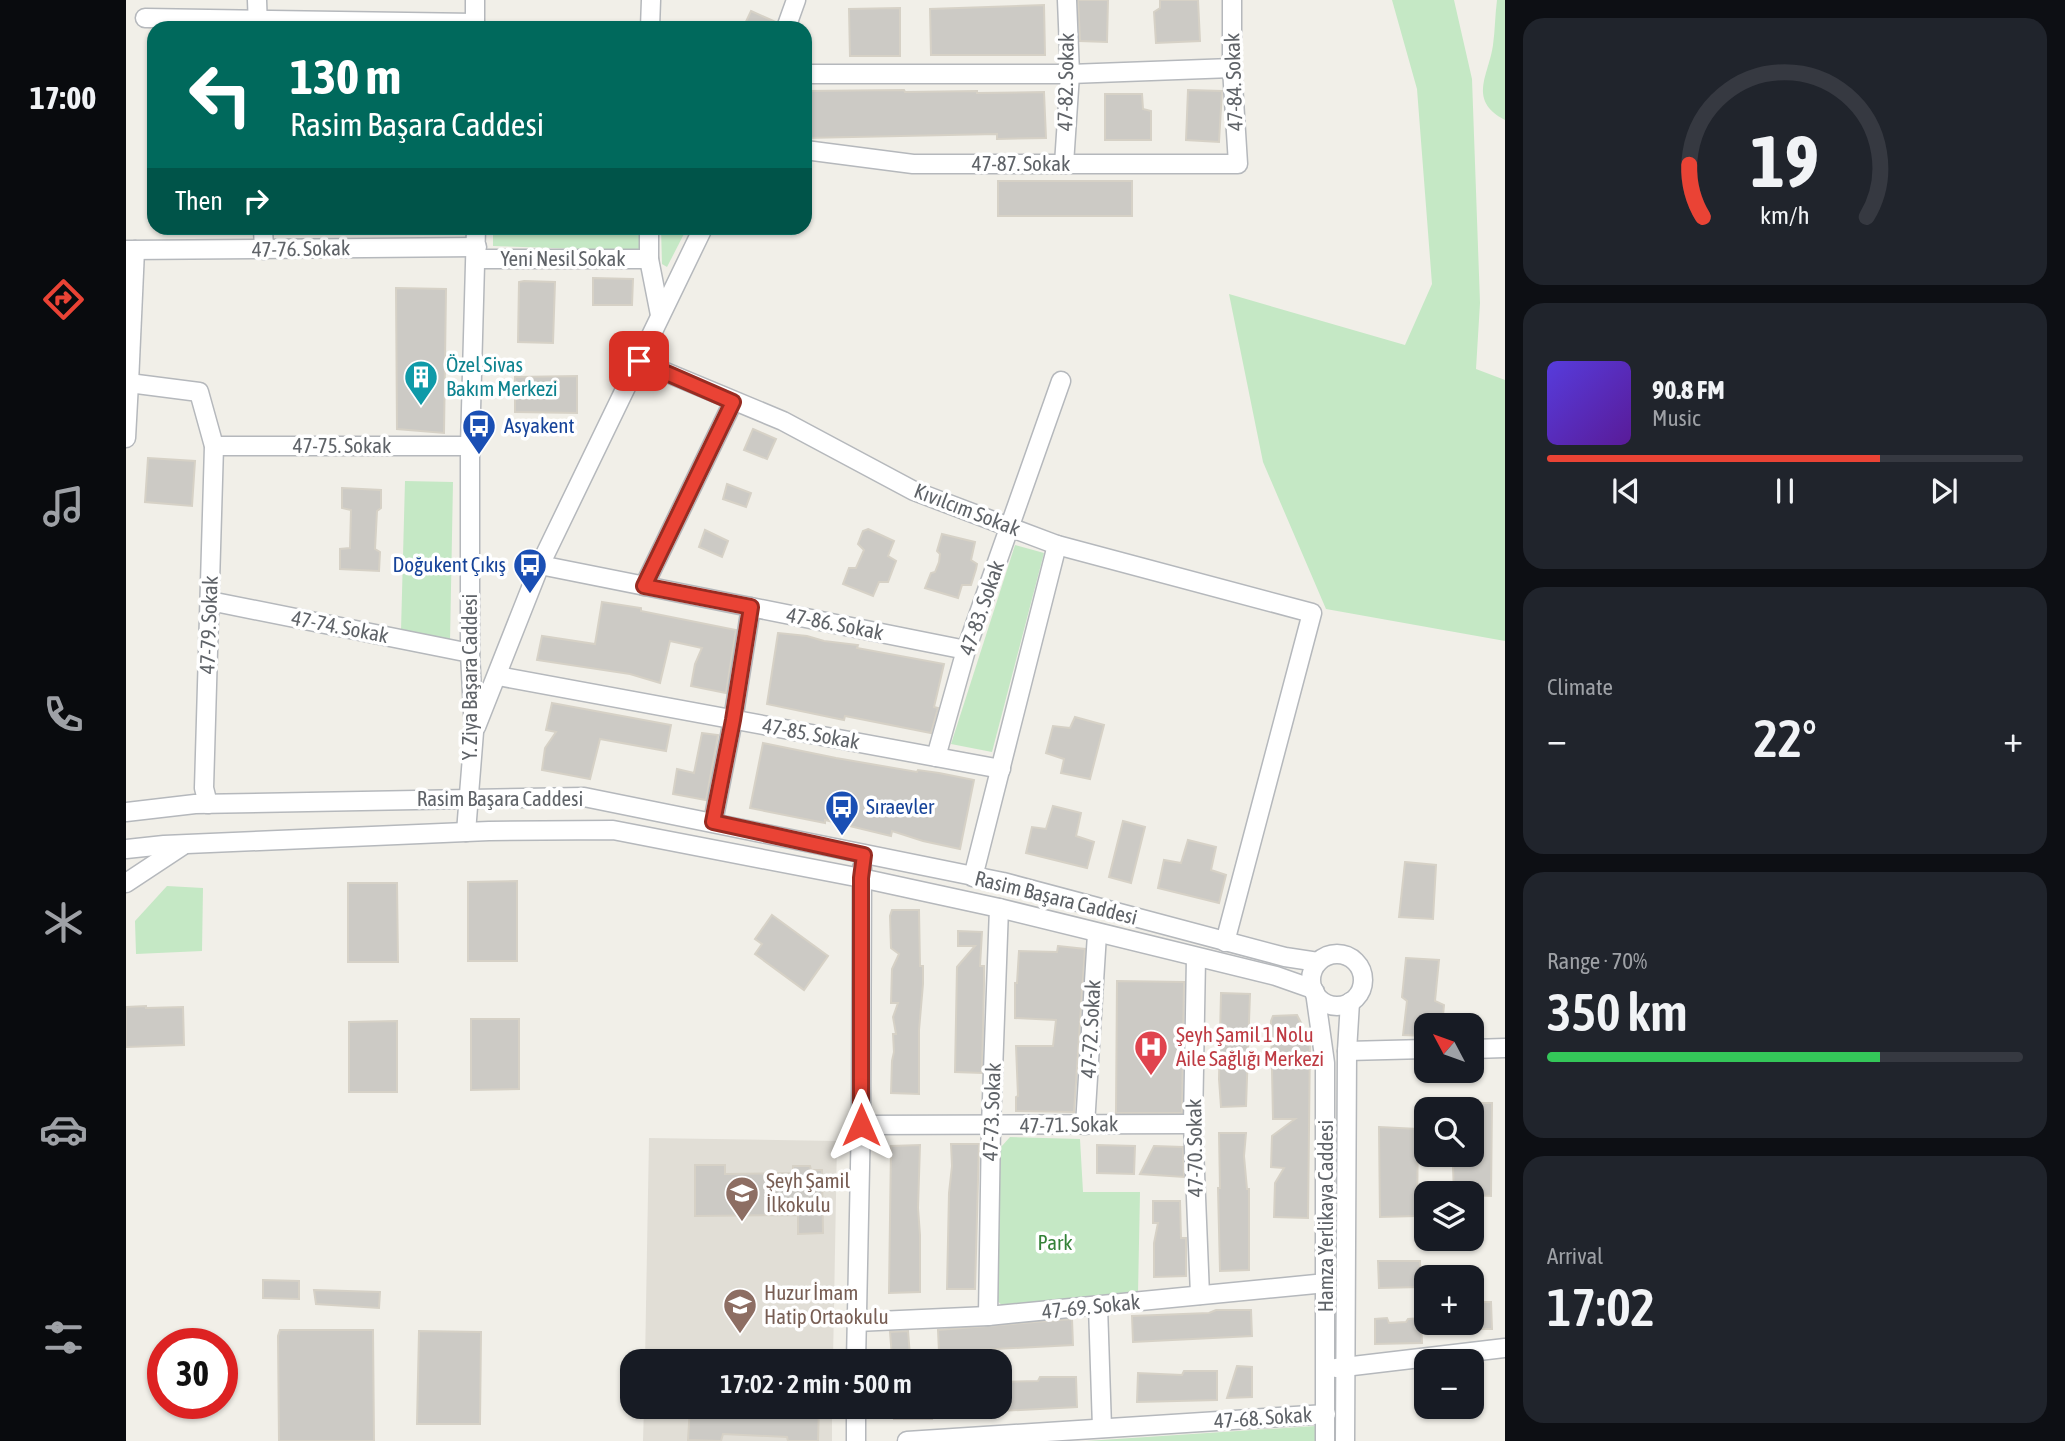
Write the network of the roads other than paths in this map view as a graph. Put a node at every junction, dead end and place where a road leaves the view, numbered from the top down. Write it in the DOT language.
graph roads {
  1 [pos="257,0"];
  2 [pos="475,0"];
  3 [pos="651,0"];
  4 [pos="796,0"];
  5 [pos="1067,0"];
  6 [pos="1232,0"];
  7 [pos="145,18"];
  8 [pos="202,21"];
  9 [pos="258,21"];
  10 [pos="475,21"];
  11 [pos="650,21"];
  12 [pos="788,21"];
  13 [pos="1232,68"];
  14 [pos="812,74"];
  15 [pos="1070,74"];
  16 [pos="812,151"];
  17 [pos="1063,164"];
  18 [pos="1238,164"];
  19 [pos="263,235"];
  20 [pos="476,235"];
  21 [pos="649,235"];
  22 [pos="700,235"];
  23 [pos="131,250"];
  24 [pos="264,250"];
  25 [pos="477,253"];
  26 [pos="649,260"];
  27 [pos="660,315"];
  28 [pos="639,361"];
  29 [pos="1060,381"];
  30 [pos="129,383"];
  31 [pos="733,402"];
  32 [pos="126,438"];
  33 [pos="214,446"];
  34 [pos="470,446"];
  35 [pos="1010,527"];
  36 [pos="1057,545"];
  37 [pos="540,565"];
  38 [pos="644,586"];
  39 [pos="210,601"];
  40 [pos="751,607"];
  41 [pos="966,650"];
  42 [pos="470,653"];
  43 [pos="498,676"];
  44 [pos="733,720"];
  45 [pos="474,732"];
  46 [pos="936,757"];
  47 [pos="1001,769"];
  48 [pos="126,797"];
  49 [pos="469,798"];
  50 [pos="201,804"];
  51 [pos="126,812"];
  52 [pos="713,822"];
  53 [pos="466,832"];
  54 [pos="185,844"];
  55 [pos="126,849"];
  56 [pos="864,855"];
  57 [pos="973,877"];
  58 [pos="861,878"];
  59 [pos="126,883"];
  60 [pos="999,908"];
  61 [pos="1097,934"];
  62 [pos="1225,942"];
  63 [pos="1196,958"];
  64 [pos="1318,962"];
  65 [pos="1314,991"];
  66 [pos="1350,1002"];
  67 [pos="1505,1048"];
  68 [pos="1414,1049"];
  69 [pos="1484,1049"];
  70 [pos="1347,1051"];
  71 [pos="1193,1124"];
  72 [pos="861,1125"];
  73 [pos="1085,1125"];
  74 [pos="991,1126"];
  75 [pos="1326,1283"];
  76 [pos="1200,1295"];
  77 [pos="1098,1307"];
  78 [pos="988,1316"];
  79 [pos="856,1322"];
  80 [pos="1505,1348"];
  81 [pos="856,1349"];
  82 [pos="1345,1367"];
  83 [pos="1325,1369"];
  84 [pos="1326,1414"];
  85 [pos="856,1419"];
  86 [pos="1102,1428"];
  87 [pos="856,1441"];
  88 [pos="907,1441"];
  89 [pos="1325,1441"];
  90 [pos="1345,1441"];
  1 -- 9 [label="street"];
  2 -- 10 [label="street"];
  3 -- 11 [label="street"];
  4 -- 12 [label="street"];
  5 -- 15 [label="street, 47-82. Sokak"];
  6 -- 13 [label="street, 47-84. Sokak"];
  7 -- 8 [label="street"];
  13 -- 15 [label="street"];
  13 -- 18 [label="street, 47-84. Sokak"];
  14 -- 15 [label="street"];
  15 -- 17 [label="street, 47-82. Sokak"];
  16 -- 17 [label="street, 47-87. Sokak"];
  17 -- 18 [label="street, 47-87. Sokak"];
  19 -- 24 [label="street"];
  20 -- 25 [label="street, Y. Ziya Başara Caddesi"];
  21 -- 26 [label="street"];
  22 -- 27 [label="street"];
  23 -- 24 [label="street, 47-76. Sokak"];
  23 -- 30 [label="street"];
  24 -- 25 [label="street, 47-76. Sokak"];
  25 -- 26 [label="street, Yeni Nesil Sokak"];
  25 -- 34 [label="street, Y. Ziya Başara Caddesi"];
  26 -- 27 [label="street"];
  27 -- 28 [label="street"];
  28 -- 31 [label="street, Kıvılcım Sokak"];
  28 -- 37 [label="street"];
  29 -- 35 [label="street, 47-83. Sokak"];
  30 -- 32 [label="street"];
  30 -- 33 [label="street, 47-79. Sokak"];
  31 -- 35 [label="street, Kıvılcım Sokak"];
  31 -- 38 [label="street"];
  33 -- 34 [label="street, 47-75. Sokak"];
  33 -- 39 [label="street, 47-79. Sokak"];
  34 -- 42 [label="street, Y. Ziya Başara Caddesi"];
  35 -- 36 [label="street, Kıvılcım Sokak"];
  35 -- 41 [label="street, 47-83. Sokak"];
  36 -- 47 [label="street"];
  36 -- 62 [label="street, Kıvılcım Sokak"];
  37 -- 38 [label="street, 47-86. Sokak"];
  37 -- 43 [label="street"];
  38 -- 40 [label="street, 47-86. Sokak"];
  39 -- 42 [label="street, 47-74. Sokak"];
  39 -- 50 [label="street, 47-79. Sokak"];
  40 -- 41 [label="street, 47-86. Sokak"];
  40 -- 44 [label="street"];
  41 -- 46 [label="street, 47-83. Sokak"];
  42 -- 45 [label="street, Y. Ziya Başara Caddesi"];
  43 -- 44 [label="street, 47-85. Sokak"];
  43 -- 45 [label="street"];
  44 -- 46 [label="street, 47-85. Sokak"];
  44 -- 52 [label="street"];
  45 -- 49 [label="street, Y. Ziya Başara Caddesi"];
  46 -- 47 [label="street, 47-85. Sokak"];
  47 -- 57 [label="street"];
  48 -- 50 [label="street"];
  49 -- 50 [label="street, Rasim Başara Caddesi"];
  49 -- 52 [label="street, Rasim Başara Caddesi"];
  49 -- 53 [label="street, Y. Ziya Başara Caddesi"];
  50 -- 51 [label="street, Rasim Başara Caddesi"];
  52 -- 56 [label="street, Rasim Başara Caddesi"];
  53 -- 54 [label="street, Rasim Başara Caddesi"];
  53 -- 58 [label="street, Rasim Başara Caddesi"];
  54 -- 55 [label="street, Rasim Başara Caddesi"];
  54 -- 59 [label="street"];
  56 -- 57 [label="street, Rasim Başara Caddesi"];
  56 -- 58 [label="street"];
  57 -- 62 [label="street, Rasim Başara Caddesi"];
  58 -- 60 [label="street, Rasim Başara Caddesi"];
  58 -- 72 [label="street"];
  60 -- 61 [label="street, Rasim Başara Caddesi"];
  60 -- 74 [label="street, 47-73. Sokak"];
  61 -- 63 [label="street, Rasim Başara Caddesi"];
  61 -- 73 [label="street, 47-72. Sokak"];
  62 -- 64 [label="street, Rasim Başara Caddesi"];
  63 -- 65 [label="street, Rasim Başara Caddesi"];
  63 -- 71 [label="street, 47-70. Sokak"];
  64 -- 65 [label="street"];
  64 -- 66 [label="street"];
  65 -- 66 [label="street"];
  65 -- 75 [label="street, Hamza Yerlikaya Caddesi"];
  66 -- 70 [label="street, Hamza Yerlikaya Caddesi"];
  67 -- 69 [label="street"];
  68 -- 70 [label="street"];
  70 -- 82 [label="street, Hamza Yerlikaya Caddesi"];
  71 -- 73 [label="street, 47-71. Sokak"];
  71 -- 76 [label="street, 47-70. Sokak"];
  72 -- 74 [label="street, 47-71. Sokak"];
  72 -- 79 [label="street"];
  73 -- 74 [label="street, 47-71. Sokak"];
  74 -- 78 [label="street, 47-73. Sokak"];
  75 -- 76 [label="street, 47-69. Sokak"];
  75 -- 83 [label="street, Hamza Yerlikaya Caddesi"];
  76 -- 77 [label="street, 47-69. Sokak"];
  77 -- 78 [label="street, 47-69. Sokak"];
  77 -- 86 [label="street"];
  78 -- 79 [label="street, 47-69. Sokak"];
  79 -- 81 [label="street"];
  80 -- 82 [label="street"];
  82 -- 83 [label="street"];
  82 -- 90 [label="street, Hamza Yerlikaya Caddesi"];
  83 -- 84 [label="street, Hamza Yerlikaya Caddesi"];
  84 -- 86 [label="street, 47-68. Sokak"];
  84 -- 89 [label="street, Hamza Yerlikaya Caddesi"];
  85 -- 87 [label="street"];
  86 -- 88 [label="street, 47-68. Sokak"];
}
